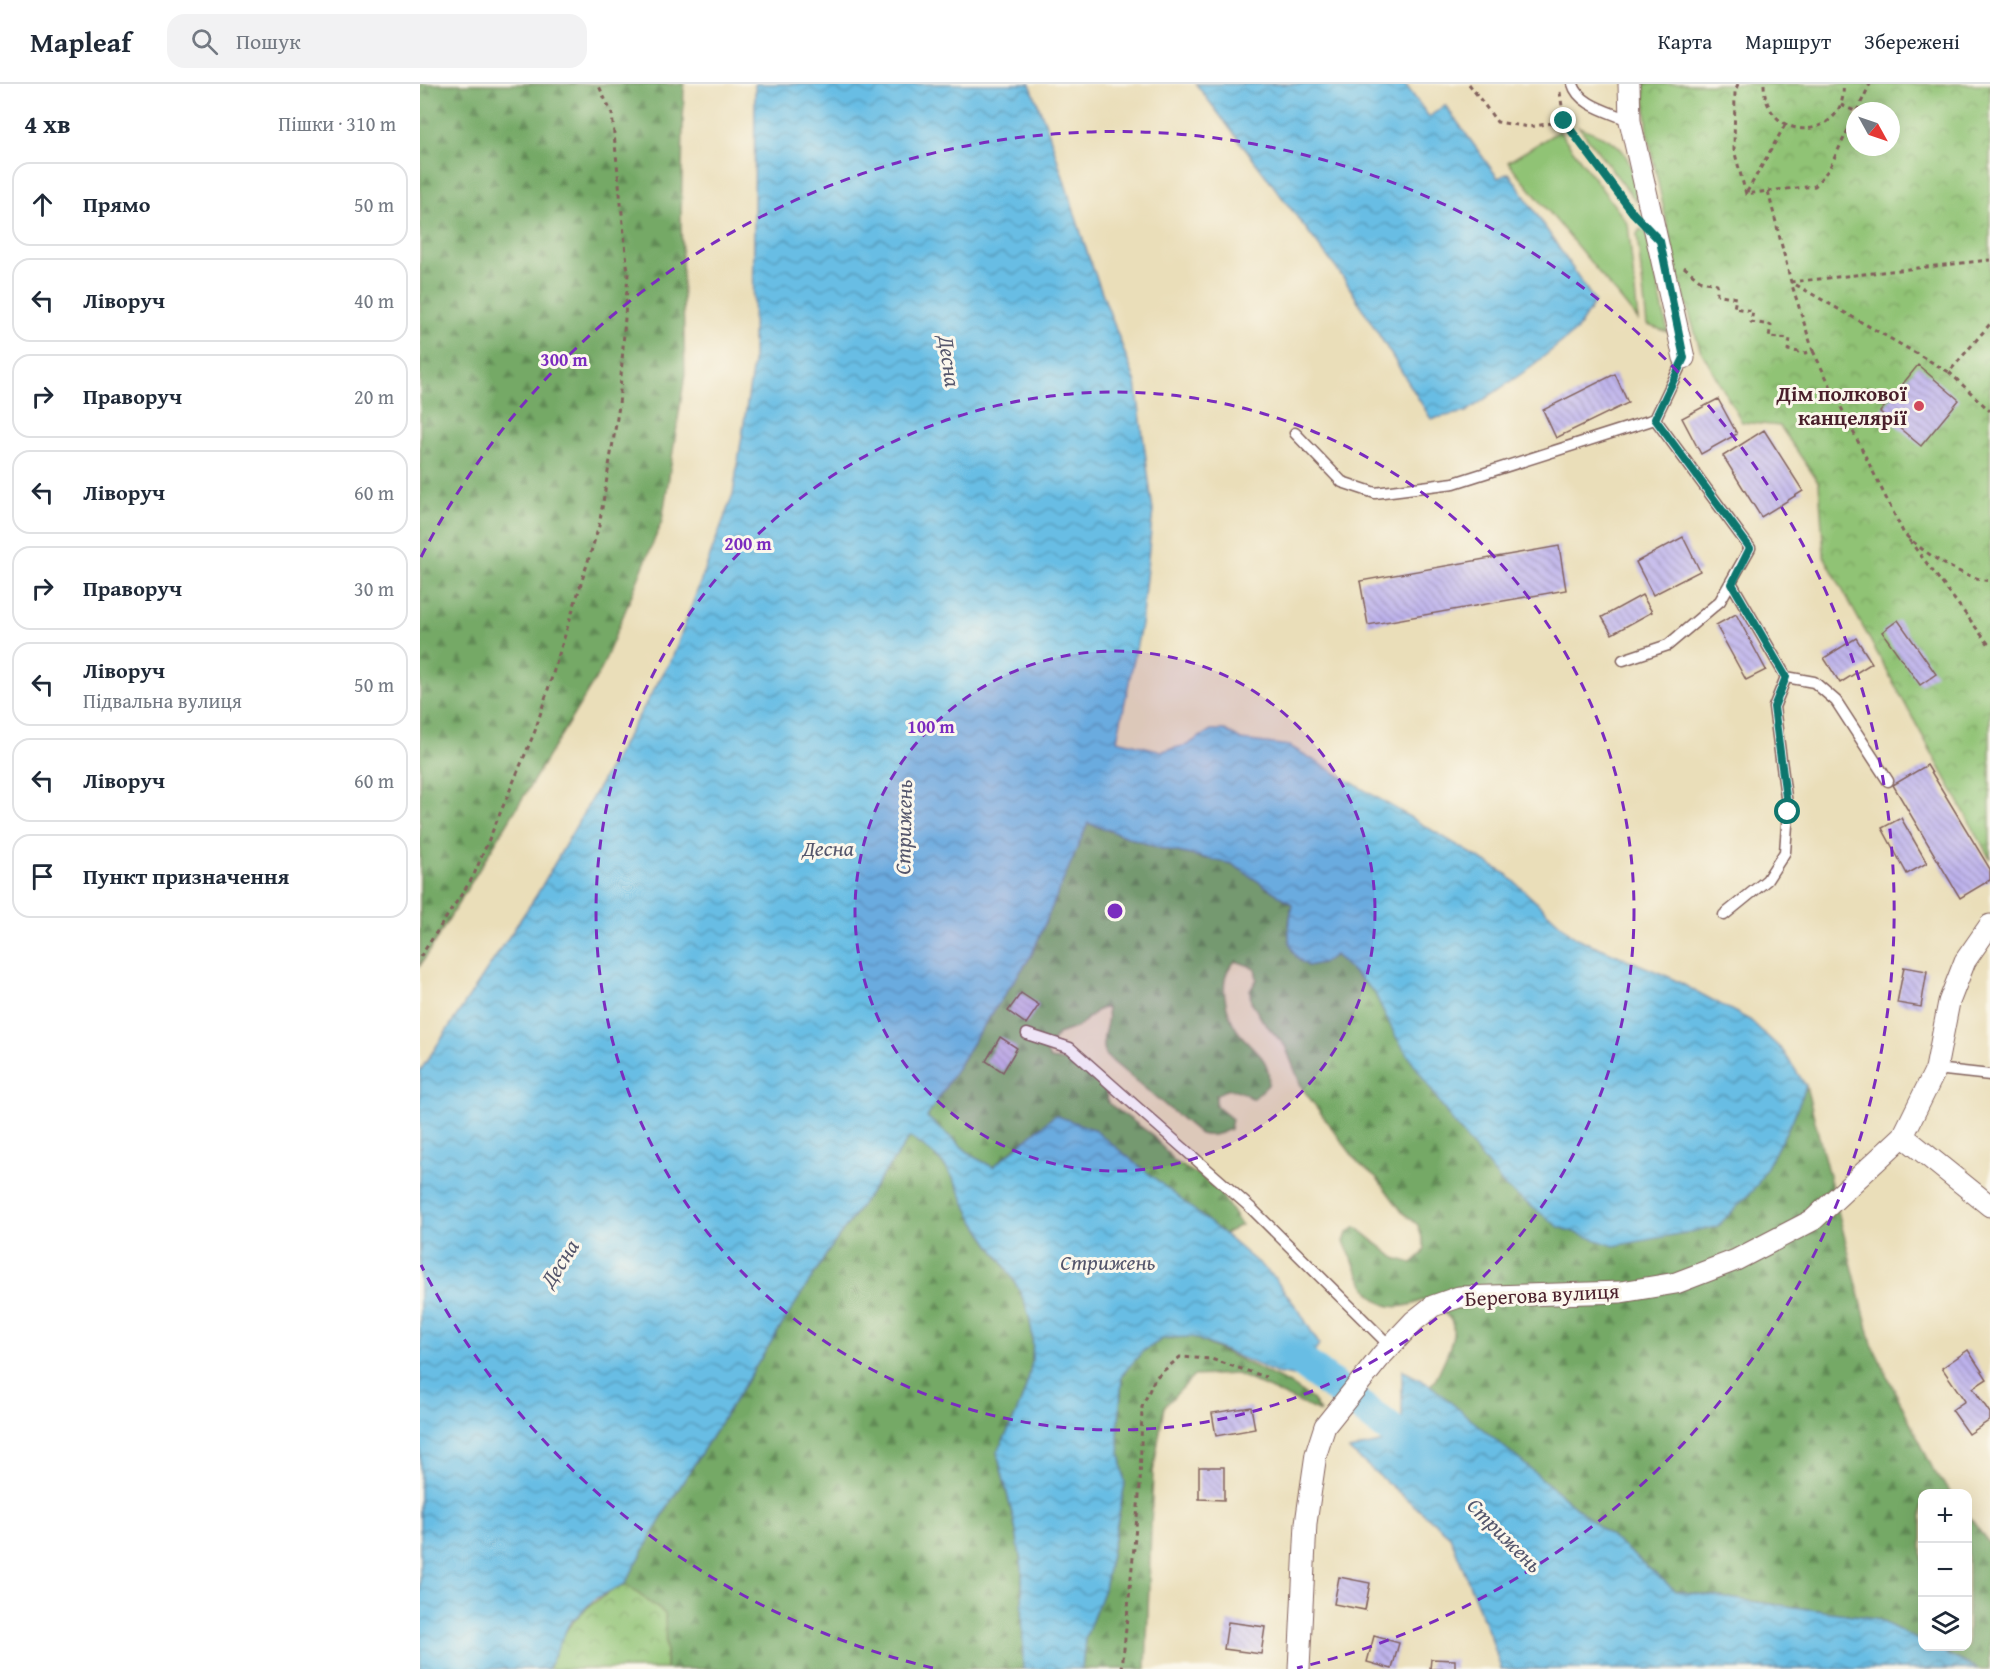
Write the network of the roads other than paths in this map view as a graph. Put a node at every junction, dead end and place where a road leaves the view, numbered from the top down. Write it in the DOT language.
graph roads {
  1 [pos="1573,84"];
  2 [pos="1629,84"];
  3 [pos="1630,121"];
  4 [pos="1684,358"];
  5 [pos="1655,419"];
  6 [pos="1295,433"];
  7 [pos="1732,584"];
  8 [pos="1623,660"];
  9 [pos="1786,677"];
  10 [pos="1888,781"];
  11 [pos="1724,915"];
  12 [pos="1990,925"];
  13 [pos="1027,1034"];
  14 [pos="1936,1069"];
  15 [pos="1990,1076"];
  16 [pos="1903,1136"];
  17 [pos="1990,1206"];
  18 [pos="1386,1351"];
  19 [pos="1299,1669"];
  1 -- 3 [label="lane"];
  2 -- 3 [label="street"];
  3 -- 4 [label="street"];
  4 -- 5 [label="lane"];
  5 -- 6 [label="lane"];
  5 -- 7 [label="lane"];
  7 -- 8 [label="lane"];
  7 -- 9 [label="lane"];
  9 -- 10 [label="lane"];
  9 -- 11 [label="lane"];
  12 -- 14 [label="street"];
  13 -- 18 [label="lane"];
  14 -- 15 [label="lane"];
  14 -- 16 [label="street"];
  16 -- 17 [label="street"];
  16 -- 18 [label="street, Берегова вулиця"];
  18 -- 19 [label="street, Берегова вулиця"];
}
